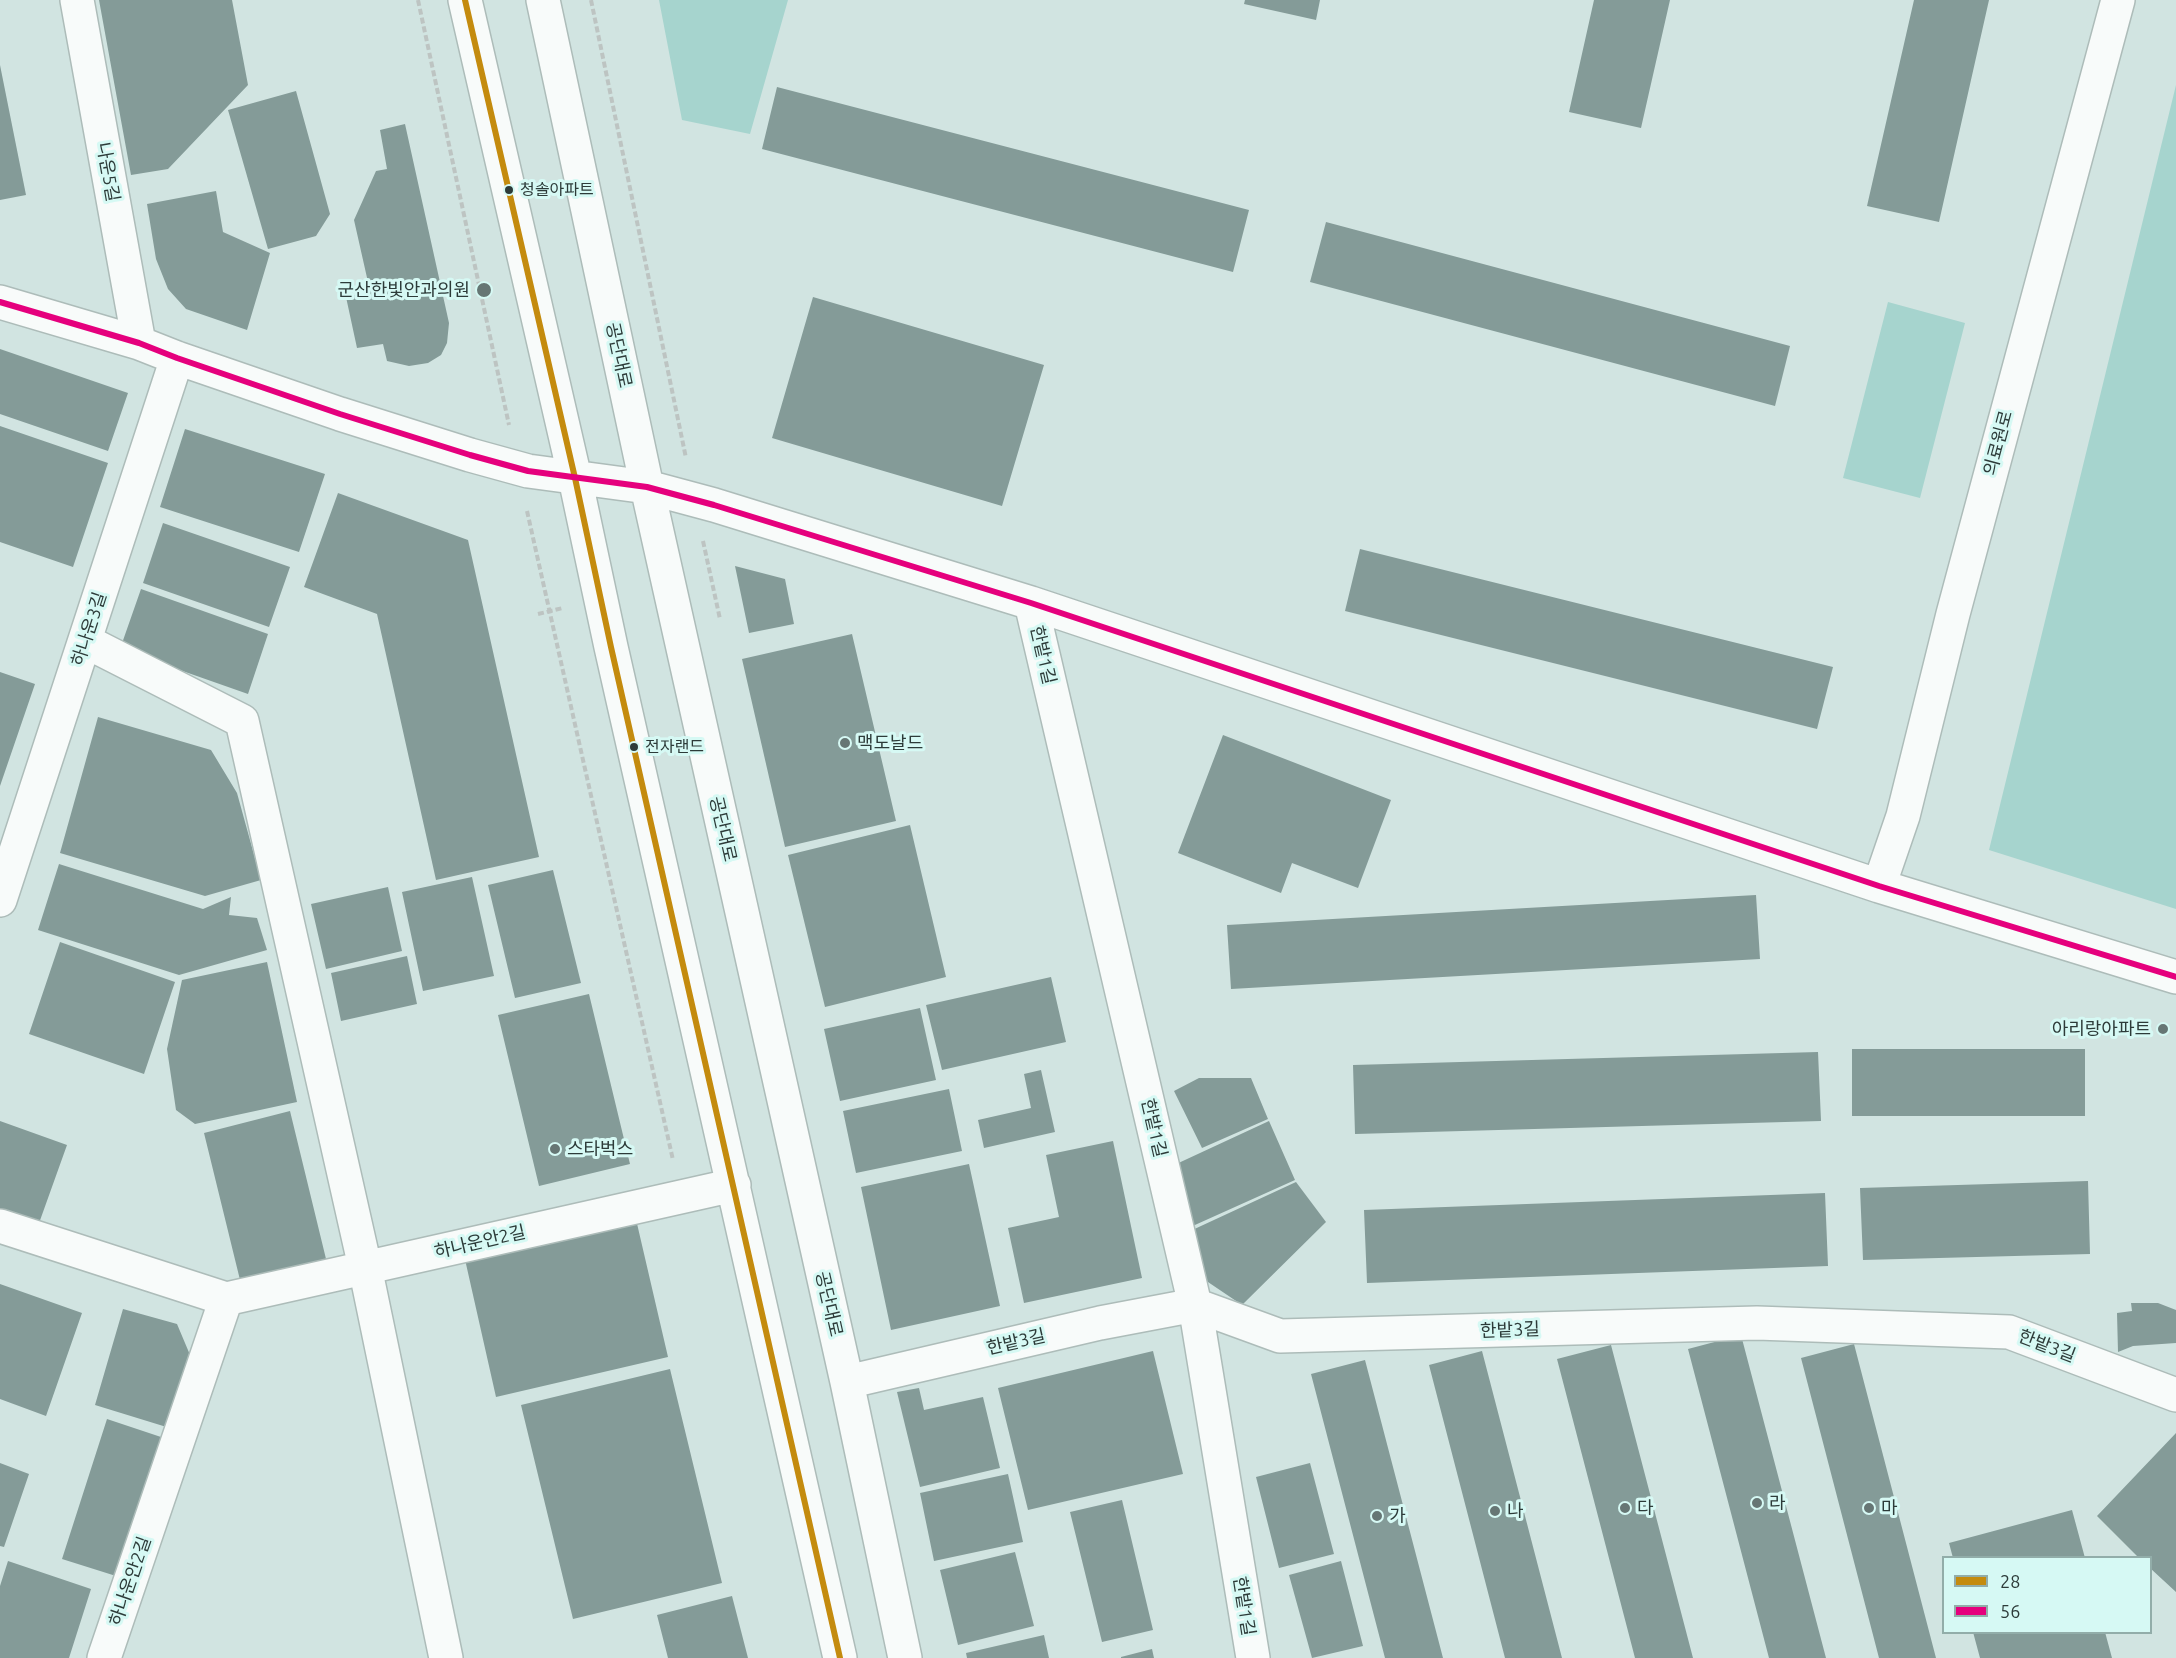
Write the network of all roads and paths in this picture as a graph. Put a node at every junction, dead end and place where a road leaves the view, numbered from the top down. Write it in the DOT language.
graph roads {
  1 [pos="77,0"];
  2 [pos="418,0"];
  3 [pos="465,0"];
  4 [pos="543,0"];
  5 [pos="591,0"];
  6 [pos="2118,0"];
  7 [pos="0,302"];
  8 [pos="139,343"];
  9 [pos="177,358"];
  10 [pos="504,401"];
  11 [pos="575,478"];
  12 [pos="647,487"];
  13 [pos="695,500"];
  14 [pos="529,522"];
  15 [pos="1031,603"];
  16 [pos="86,641"];
  17 [pos="1879,886"];
  18 [pos="0,900"];
  19 [pos="2176,977"];
  20 [pos="734,1185"];
  21 [pos="681,1197"];
  22 [pos="0,1226"];
  23 [pos="365,1267"];
  24 [pos="226,1299"];
  25 [pos="1195,1305"];
  26 [pos="847,1382"];
  27 [pos="2176,1395"];
  28 [pos="104,1658"];
  29 [pos="446,1658"];
  30 [pos="840,1658"];
  31 [pos="905,1658"];
  32 [pos="1253,1658"];
  1 -- 8 [label="street, 나운5길"];
  2 -- 10 [label="path"];
  3 -- 11 [label="street"];
  4 -- 12 [label="street, 공단대로"];
  5 -- 13 [label="path"];
  6 -- 17 [label="street, 의료원로"];
  7 -- 8 [label="street"];
  8 -- 9 [label="street"];
  9 -- 11 [label="street"];
  9 -- 16 [label="street, 하나운3길"];
  11 -- 12 [label="street"];
  11 -- 20 [label="street"];
  12 -- 13 [label="street"];
  12 -- 26 [label="street, 공단대로"];
  13 -- 15 [label="street"];
  14 -- 21 [label="path"];
  15 -- 17 [label="street"];
  15 -- 25 [label="street, 한밭1길"];
  16 -- 18 [label="street, 하나운3길"];
  16 -- 23 [label="street"];
  17 -- 19 [label="street"];
  20 -- 21 [label="street, 하나운안2길"];
  20 -- 30 [label="street"];
  21 -- 23 [label="street, 하나운안2길"];
  22 -- 24 [label="street"];
  23 -- 24 [label="street, 하나운안2길"];
  23 -- 29 [label="street"];
  24 -- 28 [label="street, 하나운안2길"];
  25 -- 26 [label="street, 한밭3길"];
  25 -- 27 [label="street, 한밭3길"];
  25 -- 32 [label="street, 한밭1길"];
  26 -- 31 [label="street, 공단대로"];
}
